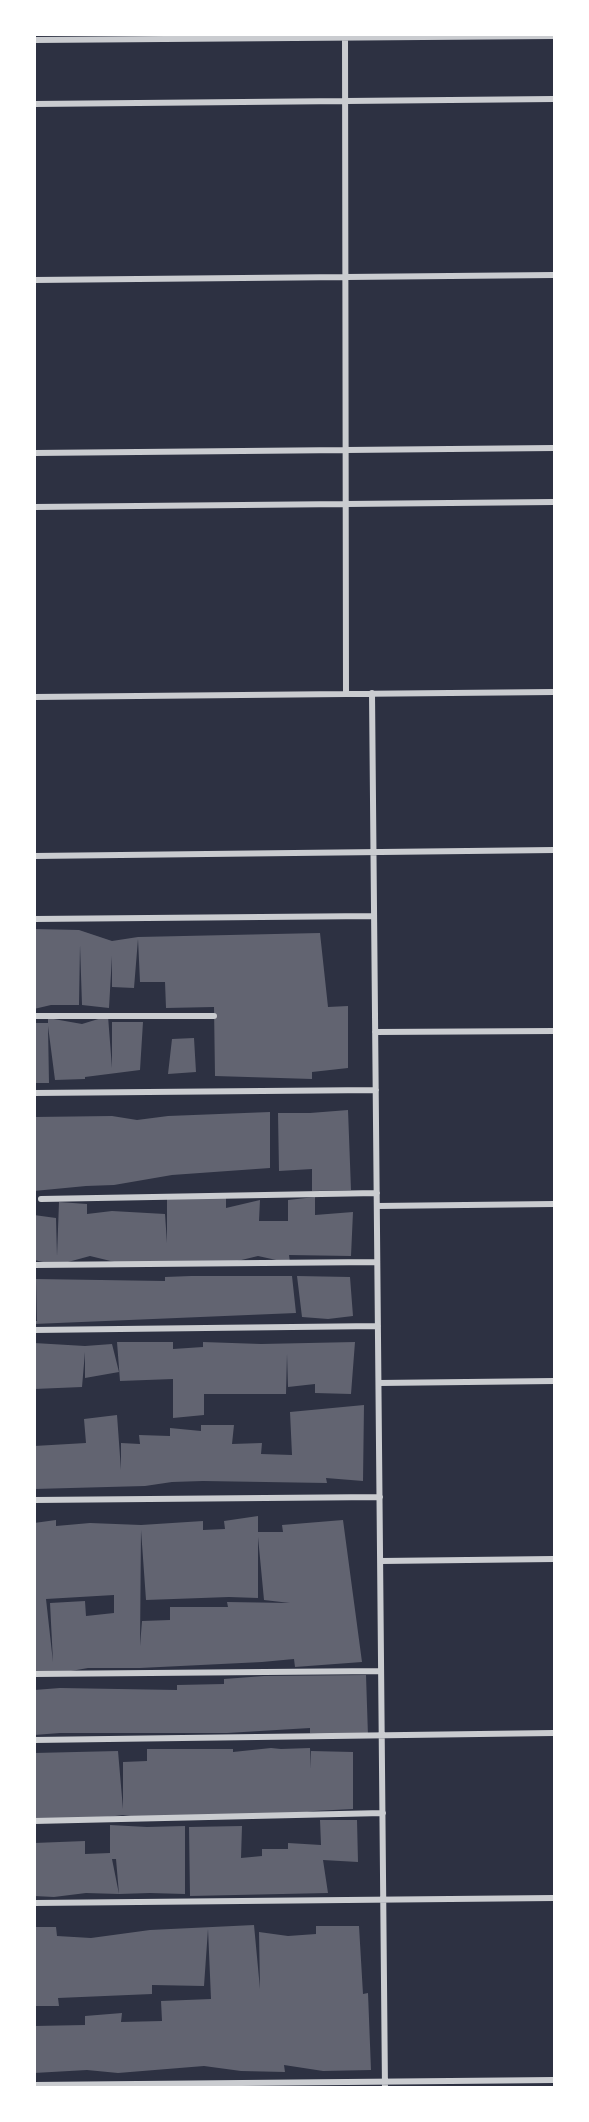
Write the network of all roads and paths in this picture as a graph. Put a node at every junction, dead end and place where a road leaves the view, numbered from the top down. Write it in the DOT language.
graph roads {
  1 [pos="345,36"];
  2 [pos="555,36"];
  3 [pos="34,40"];
  4 [pos="555,99"];
  5 [pos="344,101"];
  6 [pos="34,104"];
  7 [pos="555,275"];
  8 [pos="345,278"];
  9 [pos="34,280"];
  10 [pos="555,448"];
  11 [pos="345,450"];
  12 [pos="34,453"];
  13 [pos="555,502"];
  14 [pos="345,504"];
  15 [pos="34,507"];
  16 [pos="555,692"];
  17 [pos="372,693"];
  18 [pos="345,694"];
  19 [pos="34,697"];
  20 [pos="555,850"];
  21 [pos="374,853"];
  22 [pos="34,856"];
  23 [pos="374,916"];
  24 [pos="34,919"];
  25 [pos="34,1016"];
  26 [pos="214,1016"];
  27 [pos="555,1031"];
  28 [pos="375,1032"];
  29 [pos="376,1090"];
  30 [pos="34,1093"];
  31 [pos="377,1193"];
  32 [pos="41,1199"];
  33 [pos="555,1204"];
  34 [pos="377,1206"];
  35 [pos="377,1262"];
  36 [pos="34,1265"];
  37 [pos="378,1326"];
  38 [pos="34,1330"];
  39 [pos="555,1381"];
  40 [pos="379,1383"];
  41 [pos="380,1497"];
  42 [pos="34,1500"];
  43 [pos="555,1559"];
  44 [pos="381,1561"];
  45 [pos="381,1671"];
  46 [pos="34,1674"];
  47 [pos="555,1733"];
  48 [pos="382,1735"];
  49 [pos="34,1740"];
  50 [pos="383,1813"];
  51 [pos="34,1821"];
  52 [pos="555,1898"];
  53 [pos="384,1899"];
  54 [pos="34,1903"];
  55 [pos="555,2080"];
  56 [pos="34,2085"];
  57 [pos="385,2085"];
  1 -- 2 [label="street"];
  1 -- 3 [label="street"];
  1 -- 5 [label="street"];
  4 -- 5 [label="street"];
  5 -- 6 [label="street"];
  5 -- 8 [label="street"];
  7 -- 8 [label="street"];
  8 -- 9 [label="street"];
  8 -- 11 [label="street"];
  10 -- 11 [label="street"];
  11 -- 12 [label="street"];
  11 -- 14 [label="street"];
  13 -- 14 [label="street"];
  14 -- 15 [label="street"];
  14 -- 18 [label="street"];
  16 -- 17 [label="street"];
  17 -- 18 [label="street"];
  17 -- 21 [label="street"];
  18 -- 19 [label="street"];
  20 -- 21 [label="street"];
  21 -- 22 [label="street"];
  21 -- 23 [label="street"];
  23 -- 24 [label="street"];
  23 -- 28 [label="street"];
  25 -- 26 [label="street"];
  27 -- 28 [label="street"];
  28 -- 29 [label="street"];
  29 -- 30 [label="street"];
  29 -- 31 [label="street"];
  31 -- 32 [label="street"];
  31 -- 34 [label="street"];
  33 -- 34 [label="street"];
  34 -- 35 [label="street"];
  35 -- 36 [label="street"];
  35 -- 37 [label="street"];
  37 -- 38 [label="street"];
  37 -- 40 [label="street"];
  39 -- 40 [label="street"];
  40 -- 41 [label="street"];
  41 -- 42 [label="street"];
  41 -- 44 [label="street"];
  43 -- 44 [label="street"];
  44 -- 45 [label="street"];
  45 -- 46 [label="street"];
  45 -- 48 [label="street"];
  47 -- 48 [label="street"];
  48 -- 49 [label="street"];
  48 -- 50 [label="street"];
  50 -- 51 [label="street"];
  50 -- 53 [label="street"];
  52 -- 53 [label="street"];
  53 -- 54 [label="street"];
  53 -- 57 [label="street"];
  55 -- 57 [label="street"];
  56 -- 57 [label="street"];
}
